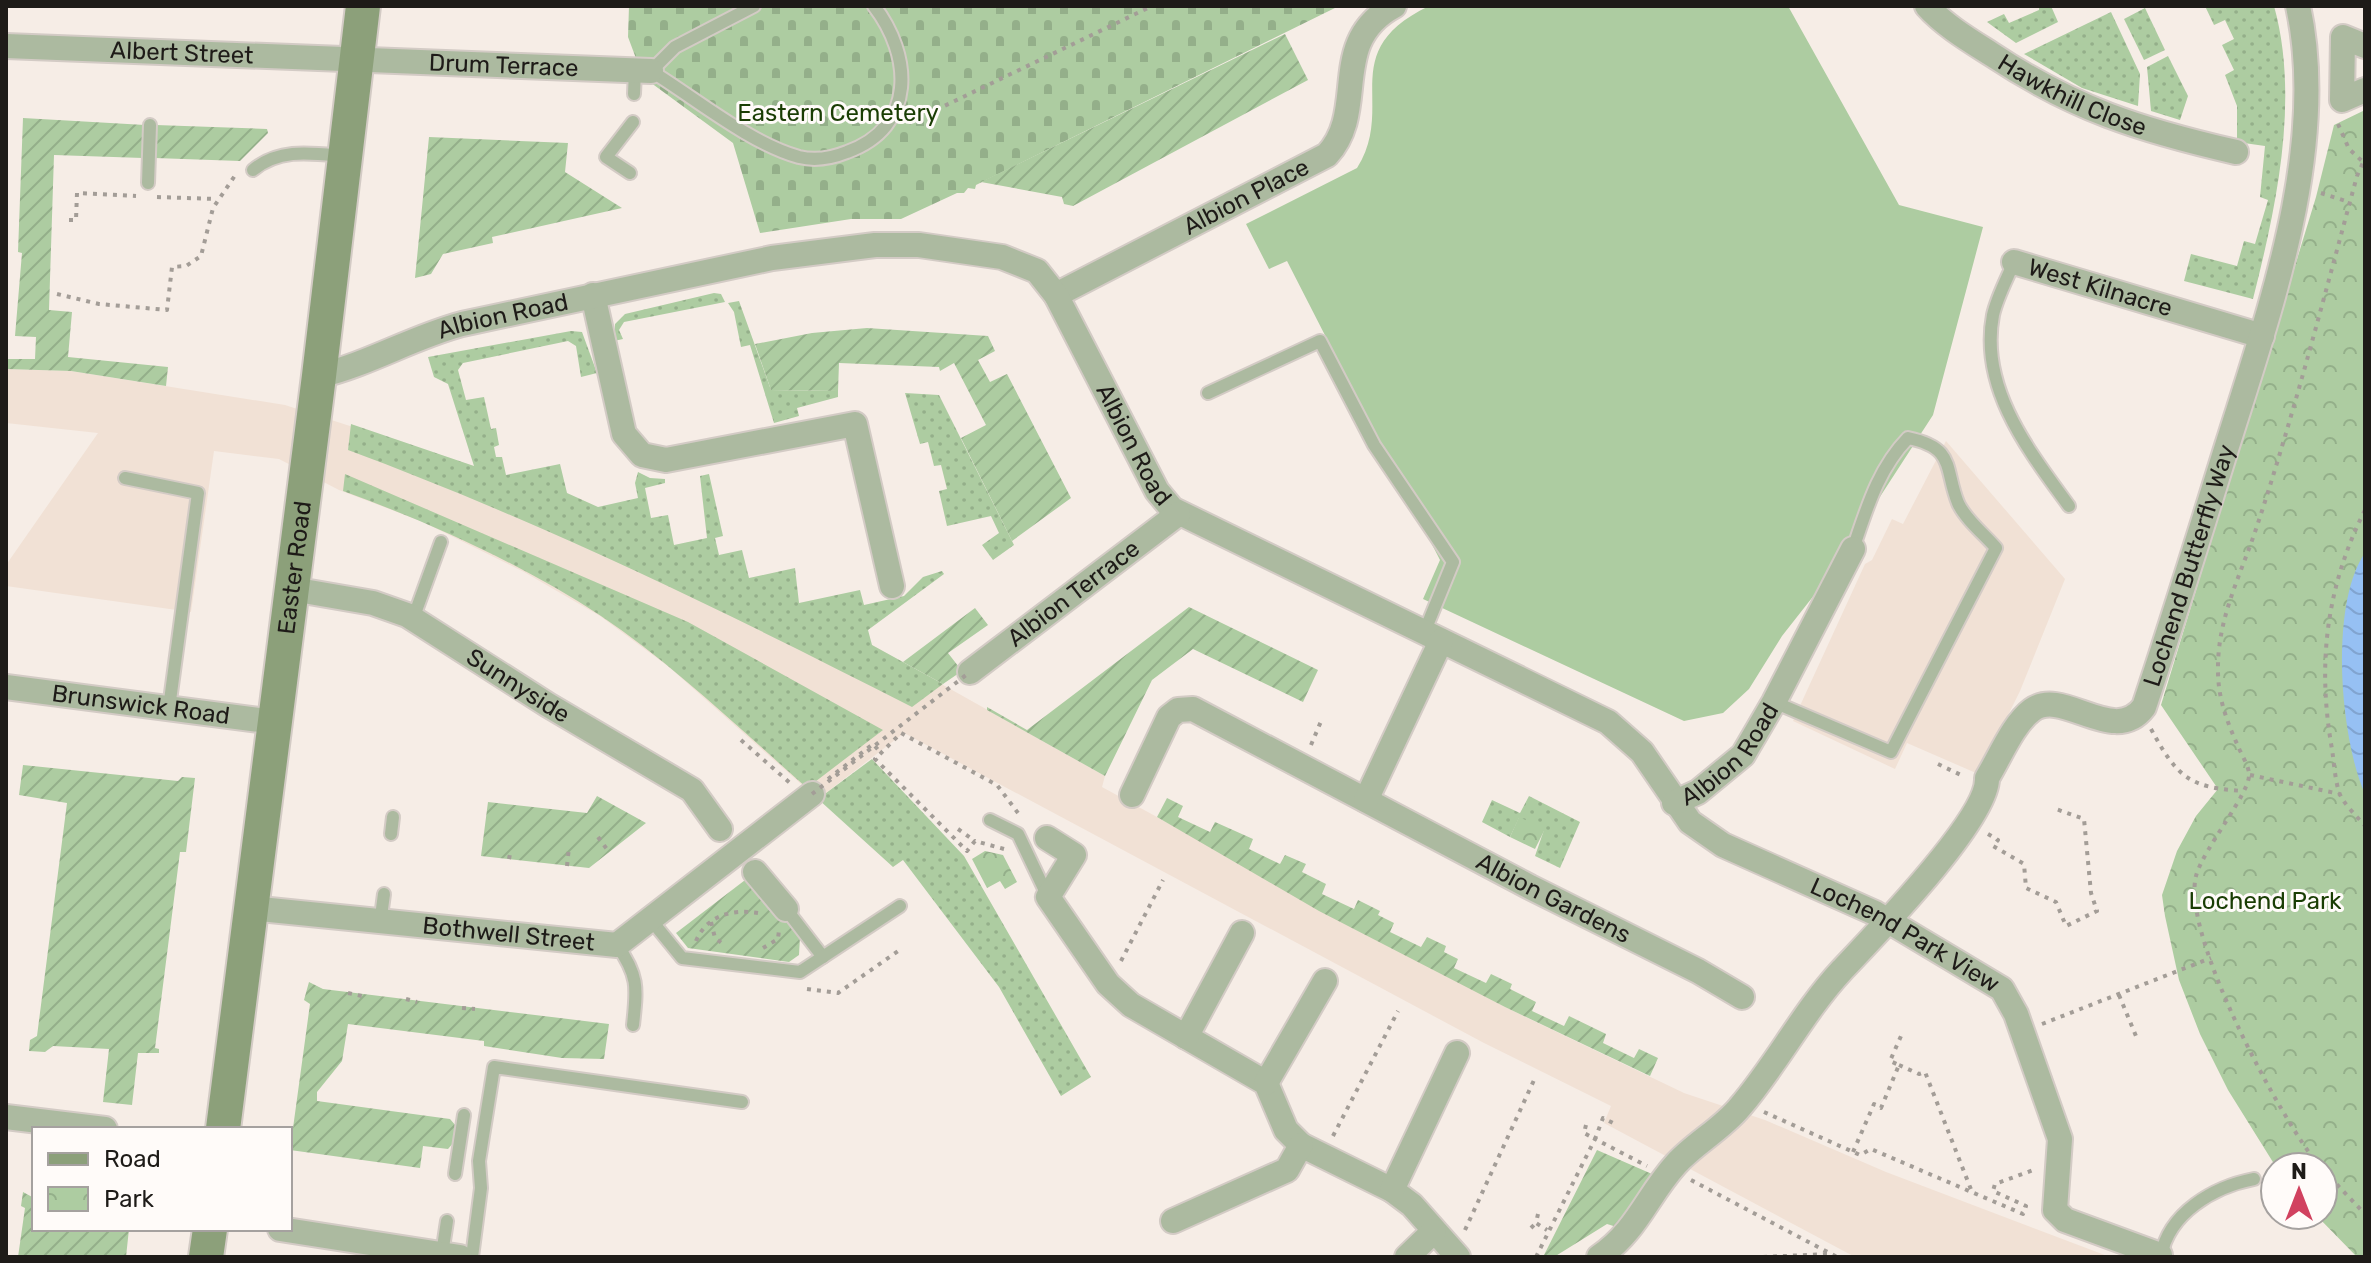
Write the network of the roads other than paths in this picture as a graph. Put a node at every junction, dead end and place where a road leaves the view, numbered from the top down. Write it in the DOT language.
graph roads {
  1 [pos="363,6"];
  2 [pos="754,6"];
  3 [pos="874,6"];
  4 [pos="1394,6"];
  5 [pos="1927,6"];
  6 [pos="2298,6"];
  7 [pos="6,46"];
  8 [pos="2365,46"];
  9 [pos="356,61"];
  10 [pos="643,70"];
  11 [pos="2365,90"];
  12 [pos="634,94"];
  13 [pos="633,122"];
  14 [pos="150,125"];
  15 [pos="2236,152"];
  16 [pos="346,156"];
  17 [pos="246,170"];
  18 [pos="630,173"];
  19 [pos="148,183"];
  20 [pos="2014,262"];
  21 [pos="593,295"];
  22 [pos="1056,295"];
  23 [pos="2262,336"];
  24 [pos="317,392"];
  25 [pos="1208,393"];
  26 [pos="125,478"];
  27 [pos="2069,506"];
  28 [pos="1178,514"];
  29 [pos="441,542"];
  30 [pos="1853,549"];
  31 [pos="892,586"];
  32 [pos="292,589"];
  33 [pos="413,619"];
  34 [pos="1433,637"];
  35 [pos="970,672"];
  36 [pos="6,688"];
  37 [pos="1774,702"];
  38 [pos="169,708"];
  39 [pos="275,722"];
  40 [pos="804,792"];
  41 [pos="1132,795"];
  42 [pos="1366,800"];
  43 [pos="1674,803"];
  44 [pos="393,817"];
  45 [pos="990,820"];
  46 [pos="720,829"];
  47 [pos="391,834"];
  48 [pos="1047,838"];
  49 [pos="755,872"];
  50 [pos="384,894"];
  51 [pos="1048,897"];
  52 [pos="900,906"];
  53 [pos="250,908"];
  54 [pos="776,916"];
  55 [pos="651,920"];
  56 [pos="380,924"];
  57 [pos="1889,924"];
  58 [pos="1242,933"];
  59 [pos="617,945"];
  60 [pos="823,957"];
  61 [pos="1325,981"];
  62 [pos="1742,997"];
  63 [pos="633,1025"];
  64 [pos="1186,1037"];
  65 [pos="1457,1053"];
  66 [pos="1266,1083"];
  67 [pos="742,1102"];
  68 [pos="464,1115"];
  69 [pos="6,1117"];
  70 [pos="88,1127"];
  71 [pos="223,1127"];
  72 [pos="1312,1150"];
  73 [pos="455,1174"];
  74 [pos="2254,1179"];
  75 [pos="1392,1190"];
  76 [pos="447,1221"];
  77 [pos="1173,1221"];
  78 [pos="210,1231"];
  79 [pos="292,1231"];
  80 [pos="1434,1231"];
  81 [pos="1454,1255"];
  82 [pos="451,1256"];
  83 [pos="2162,1256"];
  84 [pos="206,1257"];
  85 [pos="472,1257"];
  86 [pos="1407,1257"];
  87 [pos="1599,1257"];
  1 -- 9 [label="street, Easter Road"];
  2 -- 10 [label="lane"];
  3 -- 10 [label="lane"];
  4 -- 22 [label="street, Albion Place"];
  5 -- 15 [label="street, Hawkhill Close"];
  6 -- 23 [label="street, Lochend Butterfly Way"];
  7 -- 9 [label="street, Albert Street"];
  8 -- 11 [label="street"];
  9 -- 10 [label="street, Drum Terrace"];
  9 -- 16 [label="street, Easter Road"];
  10 -- 12 [label="lane"];
  13 -- 18 [label="lane"];
  14 -- 19 [label="lane"];
  16 -- 17 [label="lane"];
  16 -- 24 [label="street, Easter Road"];
  20 -- 23 [label="street, West Kilnacre"];
  20 -- 27 [label="lane, West Kilnacre"];
  21 -- 22 [label="street, Albion Road"];
  21 -- 24 [label="street, Albion Road"];
  21 -- 31 [label="street"];
  22 -- 28 [label="street, Albion Road"];
  23 -- 57 [label="street, Lochend Butterfly Way"];
  24 -- 32 [label="street, Easter Road"];
  25 -- 34 [label="lane"];
  26 -- 38 [label="lane"];
  28 -- 34 [label="street, Albion Road"];
  28 -- 35 [label="street, Albion Terrace"];
  29 -- 33 [label="lane"];
  30 -- 37 [label="street, Albion Road"];
  30 -- 37 [label="lane"];
  32 -- 33 [label="street, Sunnyside"];
  32 -- 39 [label="street, Easter Road"];
  33 -- 46 [label="street, Sunnyside"];
  34 -- 42 [label="street"];
  34 -- 43 [label="street, Albion Road"];
  36 -- 38 [label="street, Brunswick Road"];
  37 -- 43 [label="street, Albion Road"];
  38 -- 39 [label="street, Brunswick Road"];
  39 -- 53 [label="street, Easter Road"];
  40 -- 55 [label="street, Bothwell Street"];
  41 -- 42 [label="street, Albion Gardens"];
  42 -- 62 [label="street, Albion Gardens"];
  43 -- 57 [label="street, Lochend Park View"];
  44 -- 47 [label="lane"];
  45 -- 51 [label="lane"];
  48 -- 51 [label="street"];
  49 -- 54 [label="street"];
  50 -- 56 [label="lane"];
  51 -- 64 [label="street"];
  52 -- 60 [label="lane"];
  53 -- 56 [label="street, Bothwell Street"];
  53 -- 71 [label="street, Easter Road"];
  54 -- 60 [label="lane"];
  55 -- 59 [label="street, Bothwell Street"];
  55 -- 60 [label="lane"];
  56 -- 59 [label="street, Bothwell Street"];
  57 -- 83 [label="street, Lochend Park View"];
  57 -- 87 [label="street, Lochend Butterfly Way"];
  58 -- 64 [label="street"];
  59 -- 63 [label="lane"];
  61 -- 66 [label="street"];
  64 -- 66 [label="street"];
  65 -- 75 [label="street"];
  66 -- 72 [label="street"];
  67 -- 85 [label="lane"];
  68 -- 73 [label="lane"];
  69 -- 70 [label="street"];
  72 -- 75 [label="street"];
  72 -- 77 [label="street"];
  74 -- 83 [label="lane, Lochend Park View"];
  75 -- 80 [label="street"];
  76 -- 82 [label="lane"];
  78 -- 84 [label="street"];
  79 -- 82 [label="street"];
  80 -- 81 [label="street"];
  80 -- 86 [label="street"];
}
